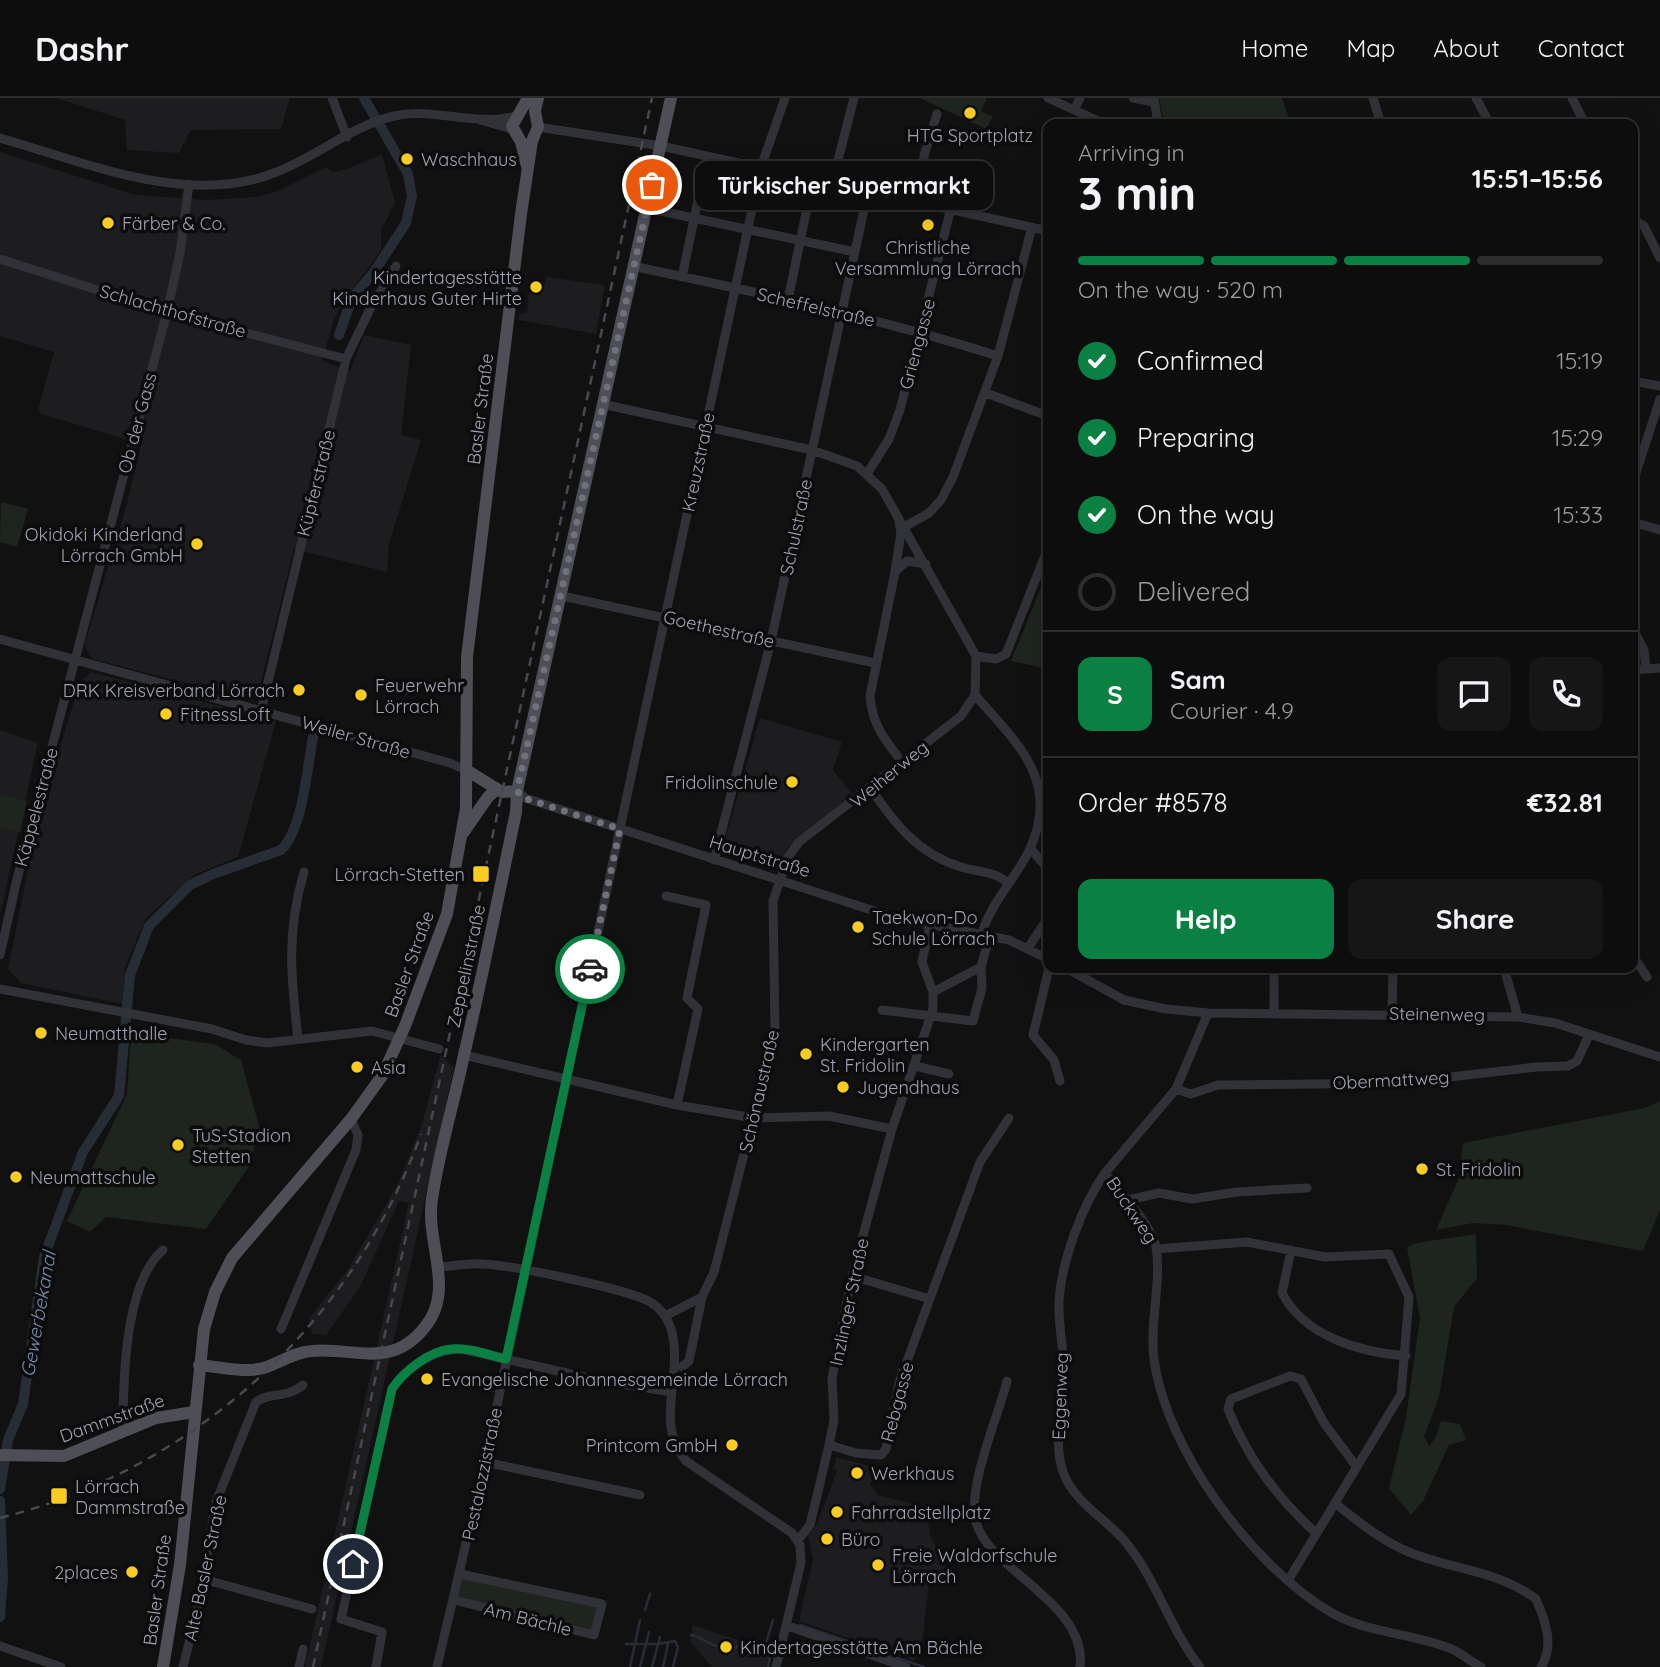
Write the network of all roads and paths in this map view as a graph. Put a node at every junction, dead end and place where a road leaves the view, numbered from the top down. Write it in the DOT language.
graph roads {
  1 [pos="332,98"];
  2 [pos="528,98"];
  3 [pos="538,98"];
  4 [pos="671,98"];
  5 [pos="785,98"];
  6 [pos="853,98"];
  7 [pos="1048,98"];
  8 [pos="1080,98"];
  9 [pos="1133,98"];
  10 [pos="1373,98"];
  11 [pos="1476,98"];
  12 [pos="1572,98"];
  13 [pos="1154,100"];
  14 [pos="1074,110"];
  15 [pos="937,114"];
  16 [pos="517,115"];
  17 [pos="475,119"];
  18 [pos="1094,119"];
  19 [pos="1157,119"];
  20 [pos="1379,119"];
  21 [pos="1487,119"];
  22 [pos="1582,119"];
  23 [pos="537,126"];
  24 [pos="515,133"];
  25 [pos="347,137"];
  26 [pos="0,138"];
  27 [pos="661,146"];
  28 [pos="707,157"];
  29 [pos="761,167"];
  30 [pos="527,170"];
  31 [pos="813,179"];
  32 [pos="832,183"];
  33 [pos="189,184"];
  34 [pos="868,191"];
  35 [pos="915,201"];
  36 [pos="646,208"];
  37 [pos="951,208"];
  38 [pos="695,218"];
  39 [pos="1638,222"];
  40 [pos="1032,227"];
  41 [pos="748,230"];
  42 [pos="1043,230"];
  43 [pos="800,241"];
  44 [pos="855,252"];
  45 [pos="1660,258"];
  46 [pos="0,259"];
  47 [pos="396,265"];
  48 [pos="632,266"];
  49 [pos="682,277"];
  50 [pos="735,289"];
  51 [pos="788,300"];
  52 [pos="167,312"];
  53 [pos="842,312"];
  54 [pos="921,332"];
  55 [pos="998,356"];
  56 [pos="346,359"];
  57 [pos="1638,382"];
  58 [pos="1660,386"];
  59 [pos="986,393"];
  60 [pos="1660,399"];
  61 [pos="602,404"];
  62 [pos="1043,414"];
  63 [pos="706,428"];
  64 [pos="813,450"];
  65 [pos="1638,469"];
  66 [pos="867,474"];
  67 [pos="898,517"];
  68 [pos="1638,523"];
  69 [pos="904,527"];
  70 [pos="1660,530"];
  71 [pos="1043,561"];
  72 [pos="926,564"];
  73 [pos="895,572"];
  74 [pos="562,596"];
  75 [pos="664,616"];
  76 [pos="0,639"];
  77 [pos="1638,639"];
  78 [pos="771,641"];
  79 [pos="976,656"];
  80 [pos="75,660"];
  81 [pos="875,663"];
  82 [pos="1660,668"];
  83 [pos="1646,669"];
  84 [pos="1638,670"];
  85 [pos="975,695"];
  86 [pos="261,711"];
  87 [pos="902,762"];
  88 [pos="468,771"];
  89 [pos="497,789"];
  90 [pos="870,789"];
  91 [pos="517,791"];
  92 [pos="1043,805"];
  93 [pos="1043,813"];
  94 [pos="620,829"];
  95 [pos="463,834"];
  96 [pos="1030,848"];
  97 [pos="714,860"];
  98 [pos="1043,863"];
  99 [pos="304,872"];
  100 [pos="780,880"];
  101 [pos="1007,882"];
  102 [pos="666,896"];
  103 [pos="930,923"];
  104 [pos="1043,926"];
  105 [pos="986,934"];
  106 [pos="1028,948"];
  107 [pos="0,955"];
  108 [pos="1043,956"];
  109 [pos="1638,964"];
  110 [pos="981,967"];
  111 [pos="1048,973"];
  112 [pos="1083,973"];
  113 [pos="1273,973"];
  114 [pos="1393,973"];
  115 [pos="1505,973"];
  116 [pos="1647,977"];
  117 [pos="0,989"];
  118 [pos="933,992"];
  119 [pos="882,1010"];
  120 [pos="1274,1012"];
  121 [pos="1208,1013"];
  122 [pos="1392,1014"];
  123 [pos="930,1017"];
  124 [pos="1518,1017"];
  125 [pos="1589,1035"];
  126 [pos="400,1038"];
  127 [pos="298,1039"];
  128 [pos="439,1049"];
  129 [pos="464,1055"];
  130 [pos="1660,1057"];
  131 [pos="915,1066"];
  132 [pos="948,1074"];
  133 [pos="567,1077"];
  134 [pos="1060,1081"];
  135 [pos="1176,1089"];
  136 [pos="677,1105"];
  137 [pos="754,1118"];
  138 [pos="1009,1118"];
  139 [pos="351,1119"];
  140 [pos="892,1129"];
  141 [pos="1105,1173"];
  142 [pos="1307,1188"];
  143 [pos="1128,1200"];
  144 [pos="1156,1248"];
  145 [pos="163,1250"];
  146 [pos="1291,1250"];
  147 [pos="440,1267"];
  148 [pos="523,1270"];
  149 [pos="852,1276"];
  150 [pos="702,1297"];
  151 [pos="930,1299"];
  152 [pos="665,1316"];
  153 [pos="281,1329"];
  154 [pos="1406,1356"];
  155 [pos="506,1359"];
  156 [pos="199,1365"];
  157 [pos="682,1367"];
  158 [pos="1007,1381"];
  159 [pos="303,1385"];
  160 [pos="671,1392"];
  161 [pos="194,1412"];
  162 [pos="123,1432"];
  163 [pos="830,1445"];
  164 [pos="0,1455"];
  165 [pos="485,1462"];
  166 [pos="1356,1466"];
  167 [pos="640,1495"];
  168 [pos="1336,1504"];
  169 [pos="1316,1533"];
  170 [pos="797,1540"];
  171 [pos="460,1574"];
  172 [pos="203,1579"];
  173 [pos="1289,1579"];
  174 [pos="454,1600"];
  175 [pos="312,1609"];
  176 [pos="788,1626"];
  177 [pos="0,1646"];
  178 [pos="303,1649"];
  179 [pos="61,1667"];
  180 [pos="163,1667"];
  181 [pos="183,1667"];
  182 [pos="299,1667"];
  183 [pos="376,1667"];
  184 [pos="437,1667"];
  185 [pos="776,1667"];
  186 [pos="906,1667"];
  187 [pos="1080,1667"];
  188 [pos="1200,1667"];
  189 [pos="1481,1667"];
  190 [pos="1541,1667"];
  1 -- 25 [label="street"];
  2 -- 16 [label="main road, Basler Straße"];
  3 -- 23 [label="main road, Basler Straße"];
  4 -- 27 [label="main road, Zeppelinstraße"];
  5 -- 29 [label="street, Kreuzstraße"];
  6 -- 32 [label="street"];
  7 -- 14 [label="street"];
  8 -- 14 [label="street"];
  9 -- 13 [label="street"];
  10 -- 20 [label="street"];
  11 -- 21 [label="street"];
  12 -- 22 [label="street"];
  13 -- 19 [label="street"];
  14 -- 18 [label="street"];
  15 -- 35 [label="street"];
  16 -- 17 [label="street"];
  16 -- 23 [label="main road"];
  16 -- 24 [label="main road, Basler Straße"];
  17 -- 24 [label="street"];
  17 -- 25 [label="street"];
  23 -- 24 [label="main road"];
  23 -- 27 [label="street"];
  23 -- 30 [label="main road, Basler Straße"];
  24 -- 30 [label="main road, Basler Straße"];
  25 -- 33 [label="street"];
  26 -- 33 [label="street"];
  27 -- 28 [label="street"];
  27 -- 36 [label="main road, Zeppelinstraße"];
  28 -- 29 [label="street"];
  28 -- 38 [label="street"];
  29 -- 31 [label="street"];
  29 -- 41 [label="street, Kreuzstraße"];
  30 -- 88 [label="main road, Basler Straße"];
  31 -- 32 [label="street"];
  31 -- 43 [label="street"];
  32 -- 34 [label="street"];
  33 -- 52 [label="street, Ob der Gass"];
  34 -- 35 [label="street"];
  34 -- 44 [label="street, Schulstraße"];
  35 -- 37 [label="street"];
  36 -- 38 [label="street"];
  36 -- 48 [label="main road, Zeppelinstraße"];
  37 -- 40 [label="street"];
  37 -- 54 [label="street, Griengasse"];
  38 -- 41 [label="street"];
  38 -- 49 [label="street"];
  39 -- 45 [label="street"];
  40 -- 42 [label="street"];
  40 -- 55 [label="street"];
  41 -- 43 [label="street"];
  41 -- 50 [label="street, Kreuzstraße"];
  43 -- 44 [label="street"];
  43 -- 51 [label="street"];
  44 -- 53 [label="street, Schulstraße"];
  46 -- 52 [label="street, Schlachthofstraße"];
  47 -- 56 [label="street, Küpferstraße"];
  48 -- 49 [label="street, Scheffelstraße"];
  48 -- 61 [label="main road, Zeppelinstraße"];
  49 -- 50 [label="street, Scheffelstraße"];
  50 -- 51 [label="street, Scheffelstraße"];
  50 -- 63 [label="street, Kreuzstraße"];
  51 -- 53 [label="street, Scheffelstraße"];
  52 -- 56 [label="street, Schlachthofstraße"];
  52 -- 80 [label="street, Ob der Gass"];
  53 -- 54 [label="street, Scheffelstraße"];
  53 -- 64 [label="street, Schulstraße"];
  54 -- 55 [label="street, Scheffelstraße"];
  54 -- 66 [label="street, Griengasse"];
  55 -- 59 [label="street"];
  56 -- 86 [label="street, Küpferstraße"];
  57 -- 58 [label="street"];
  59 -- 62 [label="street"];
  59 -- 69 [label="street"];
  60 -- 65 [label="street"];
  61 -- 63 [label="street"];
  61 -- 74 [label="main road, Zeppelinstraße"];
  63 -- 64 [label="street"];
  63 -- 75 [label="street, Kreuzstraße"];
  64 -- 66 [label="street"];
  64 -- 78 [label="street, Schulstraße"];
  66 -- 67 [label="street"];
  67 -- 69 [label="street"];
  67 -- 73 [label="street"];
  68 -- 70 [label="street"];
  69 -- 72 [label="street"];
  71 -- 79 [label="street"];
  72 -- 73 [label="street"];
  72 -- 79 [label="street"];
  73 -- 81 [label="street"];
  74 -- 75 [label="street, Goethestraße"];
  74 -- 91 [label="main road, Zeppelinstraße"];
  75 -- 78 [label="street, Goethestraße"];
  75 -- 94 [label="street, Kreuzstraße"];
  76 -- 80 [label="street, Weiler Straße"];
  77 -- 83 [label="street"];
  78 -- 81 [label="street, Goethestraße"];
  78 -- 97 [label="street, Schulstraße"];
  79 -- 85 [label="street"];
  80 -- 86 [label="street, Weiler Straße"];
  80 -- 107 [label="street, Käppelestraße"];
  81 -- 87 [label="street"];
  82 -- 83 [label="street"];
  83 -- 84 [label="street"];
  85 -- 87 [label="street, Weiherweg"];
  85 -- 92 [label="street"];
  86 -- 88 [label="street, Weiler Straße"];
  87 -- 90 [label="street, Weiherweg"];
  88 -- 89 [label="main road, Hauptstraße"];
  88 -- 95 [label="main road, Basler Straße"];
  89 -- 91 [label="main road, Hauptstraße"];
  89 -- 95 [label="main road"];
  90 -- 100 [label="street, Weiherweg"];
  90 -- 101 [label="street"];
  91 -- 94 [label="street, Hauptstraße"];
  91 -- 129 [label="main road, Zeppelinstraße"];
  93 -- 96 [label="street"];
  94 -- 97 [label="street, Hauptstraße"];
  94 -- 133 [label="street, Pestalozzistraße"];
  95 -- 126 [label="main road, Basler Straße"];
  96 -- 98 [label="street"];
  96 -- 101 [label="street"];
  97 -- 100 [label="street, Hauptstraße"];
  99 -- 127 [label="street"];
  100 -- 103 [label="street, Hauptstraße"];
  100 -- 137 [label="street, Schönaustraße"];
  101 -- 105 [label="street"];
  102 -- 136 [label="street"];
  103 -- 105 [label="street, Hauptstraße"];
  103 -- 118 [label="street, Inzlinger Straße"];
  104 -- 106 [label="street"];
  105 -- 106 [label="street, Hauptstraße"];
  105 -- 110 [label="street"];
  106 -- 108 [label="street, Hauptstraße"];
  109 -- 116 [label="street"];
  110 -- 118 [label="street"];
  110 -- 123 [label="street"];
  111 -- 134 [label="street"];
  112 -- 121 [label="street"];
  113 -- 120 [label="street"];
  114 -- 122 [label="street"];
  115 -- 124 [label="street"];
  117 -- 127 [label="street"];
  118 -- 123 [label="street, Inzlinger Straße"];
  119 -- 123 [label="street"];
  120 -- 121 [label="street, Steinenweg"];
  120 -- 122 [label="street, Steinenweg"];
  121 -- 135 [label="street, Buckweg"];
  122 -- 124 [label="street, Steinenweg"];
  123 -- 131 [label="street, Inzlinger Straße"];
  124 -- 125 [label="street, Steinenweg"];
  125 -- 130 [label="street, Steinenweg"];
  125 -- 135 [label="street, Obermattweg"];
  126 -- 127 [label="street"];
  126 -- 128 [label="street"];
  126 -- 139 [label="main road, Basler Straße"];
  129 -- 133 [label="street"];
  129 -- 147 [label="main road, Zeppelinstraße"];
  131 -- 132 [label="street"];
  131 -- 140 [label="street, Inzlinger Straße"];
  133 -- 136 [label="street"];
  133 -- 148 [label="street, Pestalozzistraße"];
  135 -- 141 [label="street, Buckweg"];
  136 -- 137 [label="street"];
  137 -- 140 [label="street"];
  137 -- 150 [label="street, Schönaustraße"];
  138 -- 151 [label="street, Rebgasse"];
  139 -- 153 [label="street"];
  139 -- 156 [label="main road, Basler Straße"];
  140 -- 149 [label="street, Inzlinger Straße"];
  141 -- 143 [label="street, Buckweg"];
  141 -- 188 [label="street, Eggenweg"];
  142 -- 143 [label="street"];
  143 -- 144 [label="street, Buckweg"];
  144 -- 146 [label="street, Buckweg"];
  144 -- 173 [label="street"];
  145 -- 162 [label="street"];
  146 -- 154 [label="street"];
  146 -- 154 [label="street, Buckweg"];
  147 -- 148 [label="street"];
  147 -- 156 [label="main road"];
  148 -- 152 [label="street"];
  148 -- 155 [label="street, Pestalozzistraße"];
  149 -- 151 [label="street"];
  149 -- 163 [label="street, Inzlinger Straße"];
  150 -- 152 [label="street"];
  150 -- 157 [label="street, Schönaustraße"];
  151 -- 163 [label="street, Rebgasse"];
  152 -- 160 [label="street"];
  154 -- 166 [label="street"];
  155 -- 160 [label="street"];
  155 -- 165 [label="street, Pestalozzistraße"];
  155 -- 183 [label="street"];
  156 -- 161 [label="main road, Basler Straße"];
  158 -- 187 [label="street"];
  159 -- 172 [label="street, Alte Basler Straße"];
  160 -- 170 [label="street"];
  161 -- 162 [label="main road, Dammstraße"];
  161 -- 180 [label="main road, Basler Straße"];
  162 -- 164 [label="main road, Dammstraße"];
  163 -- 170 [label="street, Inzlinger Straße"];
  165 -- 167 [label="street"];
  165 -- 171 [label="street, Pestalozzistraße"];
  166 -- 168 [label="street"];
  166 -- 169 [label="street"];
  168 -- 169 [label="street"];
  168 -- 190 [label="street"];
  169 -- 173 [label="street"];
  170 -- 176 [label="street"];
  171 -- 174 [label="street, Pestalozzistraße"];
  171 -- 174 [label="street, Am Bächle"];
  172 -- 175 [label="street"];
  172 -- 181 [label="street, Alte Basler Straße"];
  173 -- 189 [label="street"];
  174 -- 184 [label="street, Pestalozzistraße"];
  176 -- 185 [label="street"];
  176 -- 186 [label="street"];
  177 -- 179 [label="street"];
  178 -- 182 [label="street"];
}
